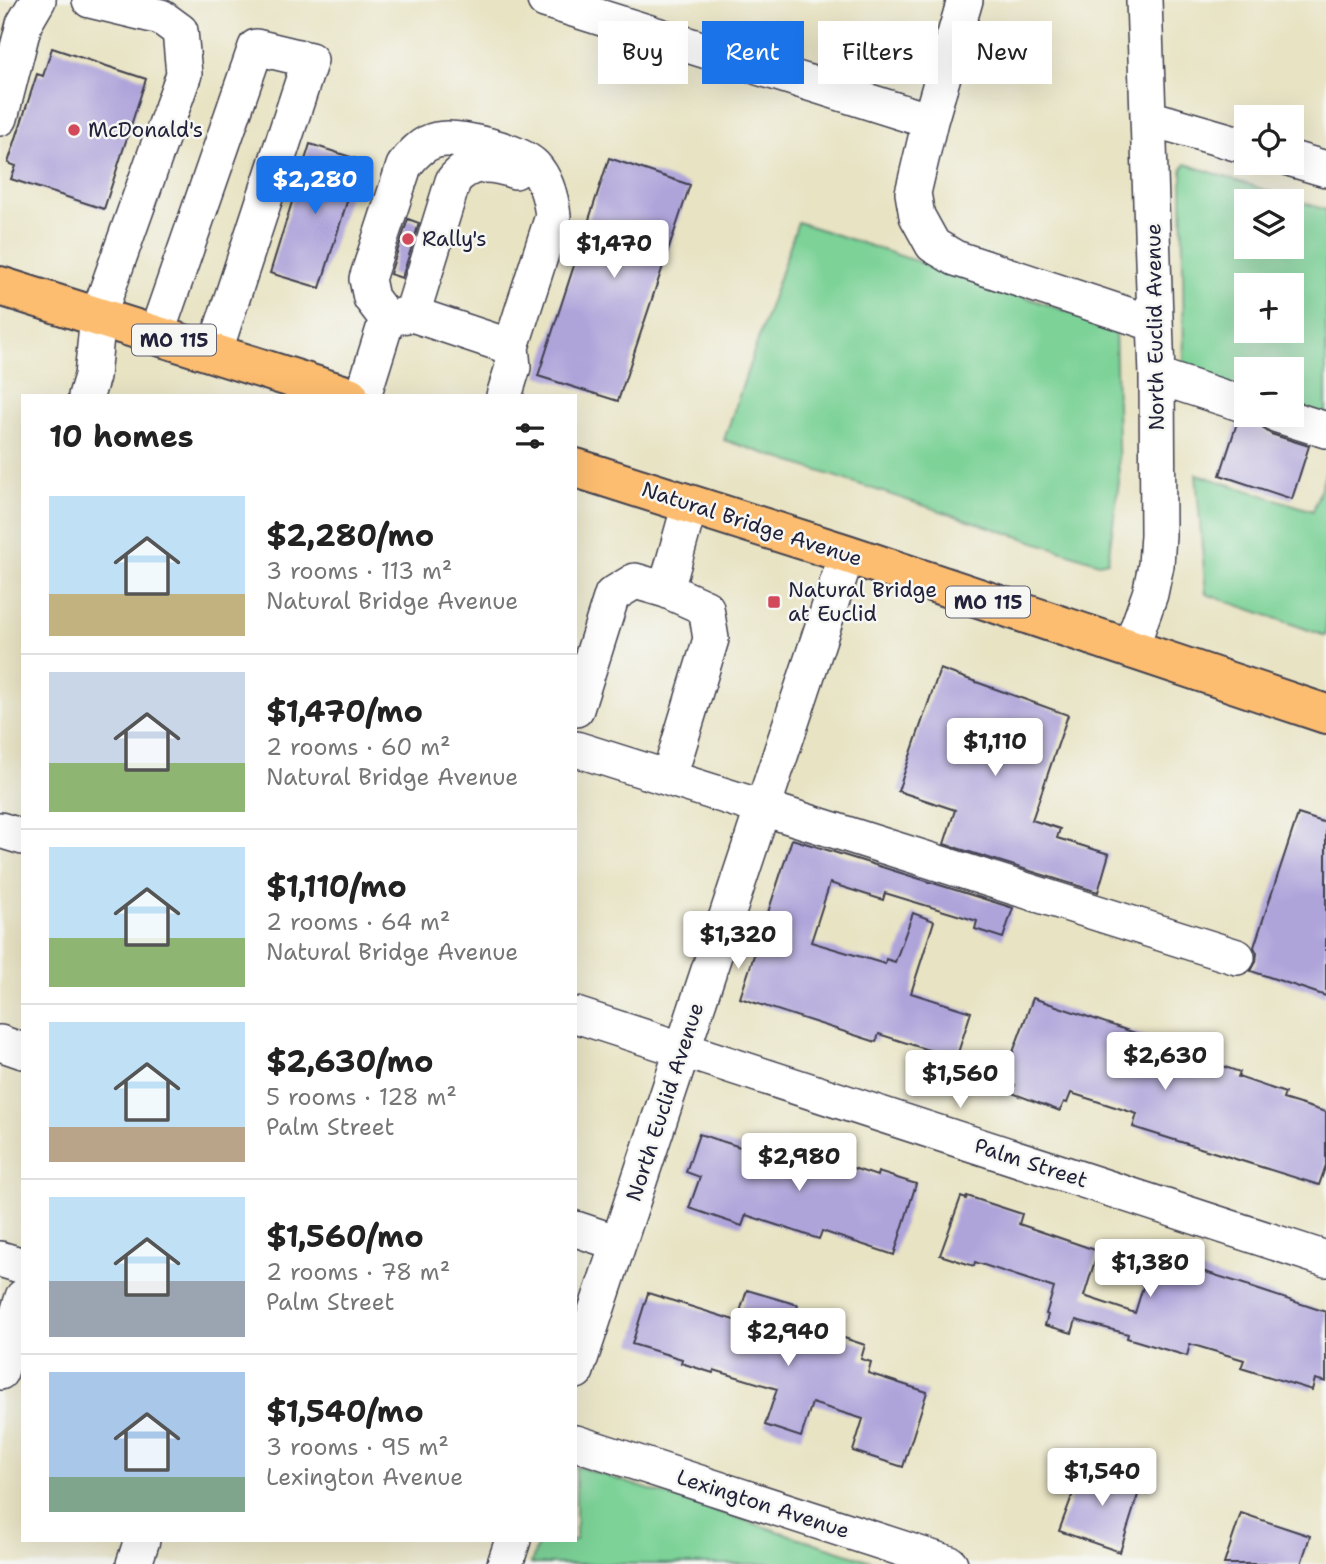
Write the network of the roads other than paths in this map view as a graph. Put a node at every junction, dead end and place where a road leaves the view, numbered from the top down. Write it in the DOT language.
graph roads {
  1 [pos="38,0"];
  2 [pos="90,0"];
  3 [pos="545,0"];
  4 [pos="965,0"];
  5 [pos="1143,0"];
  6 [pos="0,118"];
  7 [pos="1149,118"];
  8 [pos="930,121"];
  9 [pos="1234,143"];
  10 [pos="1304,163"];
  11 [pos="1326,169"];
  12 [pos="544,182"];
  13 [pos="0,286"];
  14 [pos="98,316"];
  15 [pos="399,316"];
  16 [pos="1155,324"];
  17 [pos="156,335"];
  18 [pos="511,347"];
  19 [pos="214,353"];
  20 [pos="1157,376"];
  21 [pos="87,394"];
  22 [pos="343,394"];
  23 [pos="364,394"];
  24 [pos="505,394"];
  25 [pos="1234,401"];
  26 [pos="1304,423"];
  27 [pos="1326,430"];
  28 [pos="577,468"];
  29 [pos="690,504"];
  30 [pos="847,554"];
  31 [pos="666,590"];
  32 [pos="1130,650"];
  33 [pos="577,706"];
  34 [pos="1326,714"];
  35 [pos="577,749"];
  36 [pos="669,777"];
  37 [pos="762,809"];
  38 [pos="0,830"];
  39 [pos="21,836"];
  40 [pos="1237,957"];
  41 [pos="577,1015"];
  42 [pos="0,1043"];
  43 [pos="21,1050"];
  44 [pos="682,1050"];
  45 [pos="577,1229"];
  46 [pos="618,1243"];
  47 [pos="0,1259"];
  48 [pos="1326,1259"];
  49 [pos="21,1265"];
  50 [pos="21,1304"];
  51 [pos="577,1368"];
  52 [pos="0,1372"];
  53 [pos="577,1443"];
  54 [pos="141,1542"];
  55 [pos="512,1542"];
  56 [pos="134,1564"];
  57 [pos="505,1564"];
  58 [pos="950,1564"];
  1 -- 6 [label="street"];
  2 -- 14 [label="street"];
  3 -- 8 [label="street"];
  4 -- 8 [label="street"];
  5 -- 7 [label="street, North Euclid Avenue"];
  7 -- 9 [label="street"];
  7 -- 16 [label="street, North Euclid Avenue"];
  8 -- 16 [label="street"];
  10 -- 11 [label="street"];
  12 -- 15 [label="street"];
  12 -- 15 [label="street"];
  12 -- 18 [label="street"];
  13 -- 14 [label="main road, MO 115"];
  14 -- 17 [label="main road, MO 115"];
  14 -- 21 [label="street"];
  15 -- 18 [label="street"];
  15 -- 23 [label="street"];
  16 -- 20 [label="street, North Euclid Avenue"];
  17 -- 19 [label="main road, MO 115"];
  17 -- 19 [label="street"];
  18 -- 24 [label="street"];
  19 -- 22 [label="main road, MO 115"];
  20 -- 25 [label="street"];
  20 -- 32 [label="street, North Euclid Avenue"];
  26 -- 27 [label="street"];
  28 -- 29 [label="main road, Natural Bridge Avenue / MO 115"];
  29 -- 30 [label="main road, Natural Bridge Avenue / MO 115"];
  29 -- 31 [label="street"];
  30 -- 32 [label="main road, Natural Bridge Avenue / MO 115"];
  30 -- 37 [label="street, North Euclid Avenue"];
  31 -- 33 [label="street"];
  31 -- 36 [label="street"];
  32 -- 34 [label="main road, Natural Bridge Avenue / MO 115"];
  35 -- 36 [label="street"];
  36 -- 37 [label="street"];
  37 -- 40 [label="street"];
  37 -- 44 [label="street, North Euclid Avenue"];
  38 -- 39 [label="street"];
  41 -- 44 [label="street, Palm Street"];
  42 -- 43 [label="street"];
  44 -- 46 [label="street, North Euclid Avenue"];
  44 -- 48 [label="street, Palm Street"];
  45 -- 46 [label="street"];
  46 -- 51 [label="street, North Euclid Avenue"];
  47 -- 49 [label="street"];
  50 -- 52 [label="street"];
  53 -- 58 [label="street, Lexington Avenue"];
  54 -- 56 [label="street"];
  55 -- 57 [label="street"];
}
